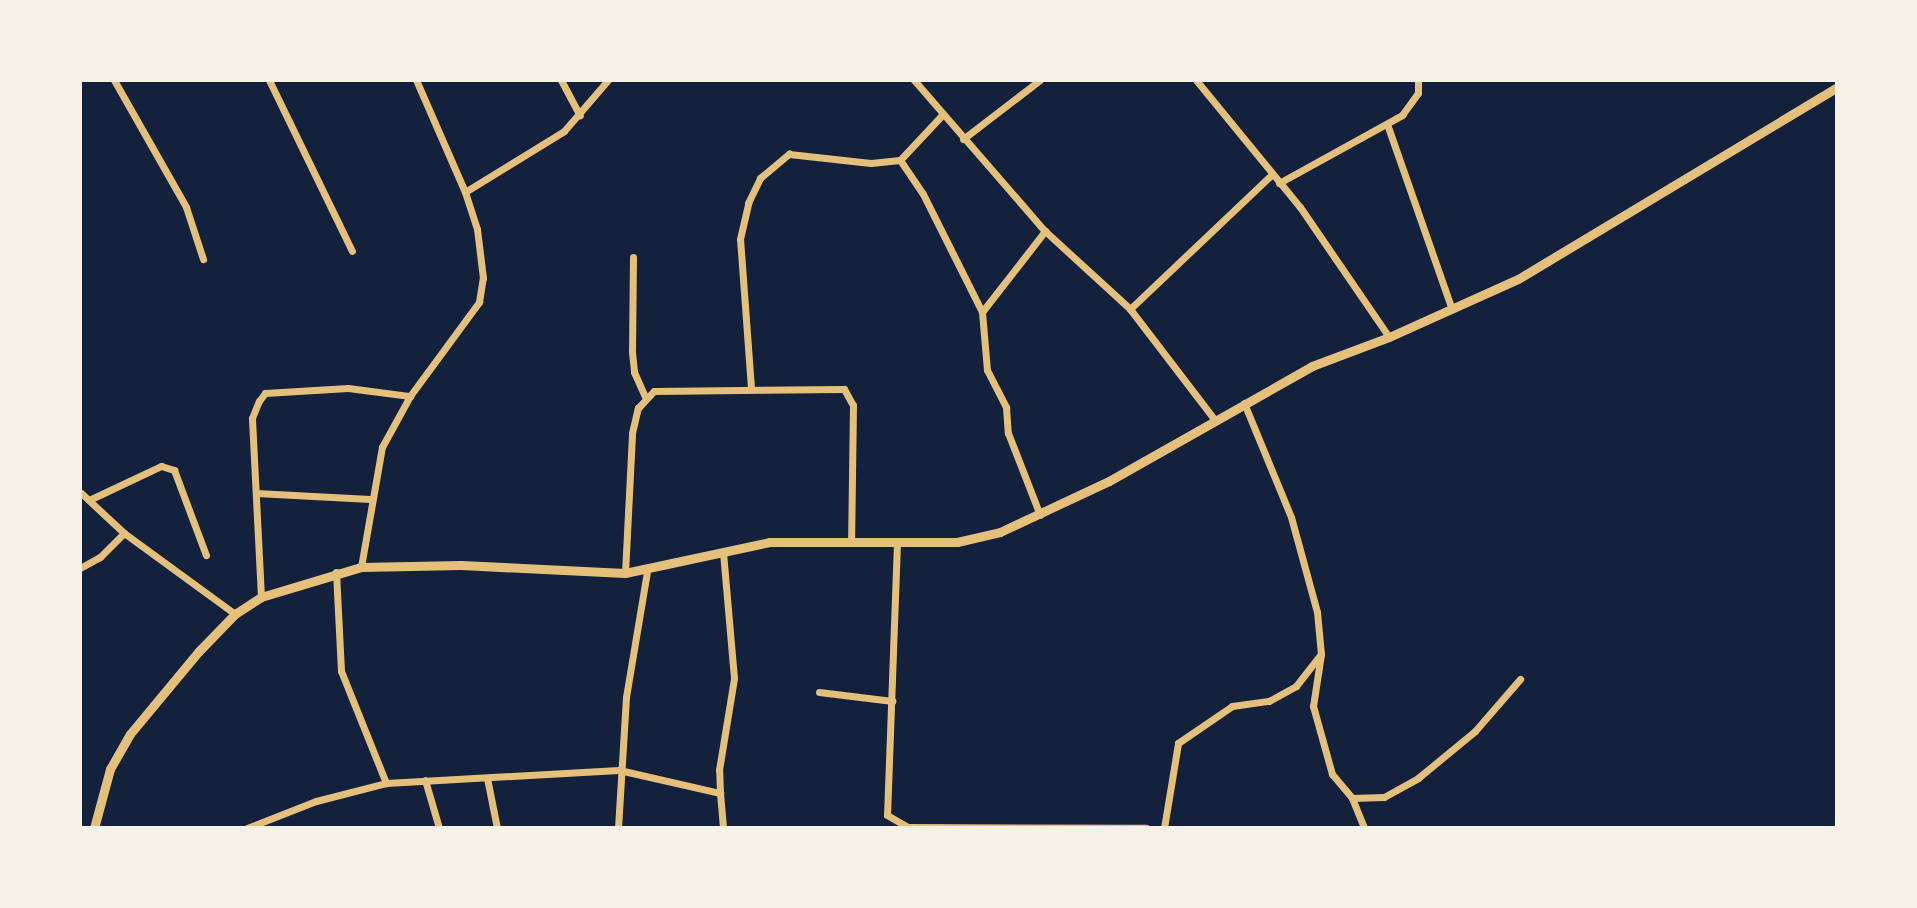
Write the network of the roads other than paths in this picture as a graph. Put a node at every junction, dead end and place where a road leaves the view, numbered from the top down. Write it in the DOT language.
graph roads {
  1 [pos="114,80"];
  2 [pos="269,80"];
  3 [pos="415,80"];
  4 [pos="561,80"];
  5 [pos="608,80"];
  6 [pos="914,80"];
  7 [pos="1040,80"];
  8 [pos="1196,80"];
  9 [pos="1418,80"];
  10 [pos="1836,88"];
  11 [pos="943,114"];
  12 [pos="580,115"];
  13 [pos="1387,124"];
  14 [pos="963,139"];
  15 [pos="900,160"];
  16 [pos="1271,175"];
  17 [pos="1279,183"];
  18 [pos="466,192"];
  19 [pos="1045,232"];
  20 [pos="352,251"];
  21 [pos="633,257"];
  22 [pos="203,259"];
  23 [pos="1451,307"];
  24 [pos="1130,309"];
  25 [pos="982,312"];
  26 [pos="1389,337"];
  27 [pos="751,388"];
  28 [pos="410,396"];
  29 [pos="645,397"];
  30 [pos="1244,403"];
  31 [pos="1214,419"];
  32 [pos="80,492"];
  33 [pos="256,493"];
  34 [pos="370,499"];
  35 [pos="89,500"];
  36 [pos="1040,516"];
  37 [pos="124,533"];
  38 [pos="851,543"];
  39 [pos="897,543"];
  40 [pos="723,551"];
  41 [pos="206,555"];
  42 [pos="360,567"];
  43 [pos="80,568"];
  44 [pos="647,571"];
  45 [pos="336,572"];
  46 [pos="625,573"];
  47 [pos="261,597"];
  48 [pos="235,614"];
  49 [pos="1321,654"];
  50 [pos="1520,679"];
  51 [pos="819,692"];
  52 [pos="892,701"];
  53 [pos="619,770"];
  54 [pos="487,778"];
  55 [pos="425,780"];
  56 [pos="386,783"];
  57 [pos="720,793"];
  58 [pos="1352,798"];
  59 [pos="94,828"];
  60 [pos="247,828"];
  61 [pos="439,828"];
  62 [pos="497,828"];
  63 [pos="618,828"];
  64 [pos="723,828"];
  65 [pos="1146,828"];
  66 [pos="1164,828"];
  67 [pos="1364,828"];
  1 -- 22 [label="street"];
  2 -- 20 [label="street"];
  3 -- 18 [label="street"];
  4 -- 12 [label="street"];
  5 -- 12 [label="street"];
  6 -- 11 [label="street"];
  7 -- 14 [label="street"];
  8 -- 16 [label="street"];
  9 -- 13 [label="street"];
  10 -- 23 [label="street"];
  11 -- 14 [label="street"];
  11 -- 15 [label="street"];
  12 -- 18 [label="street"];
  13 -- 17 [label="street"];
  13 -- 23 [label="street"];
  14 -- 19 [label="street"];
  15 -- 25 [label="street"];
  15 -- 27 [label="street"];
  16 -- 17 [label="street"];
  16 -- 24 [label="street"];
  17 -- 26 [label="street"];
  18 -- 28 [label="street"];
  19 -- 24 [label="street"];
  19 -- 25 [label="street"];
  21 -- 29 [label="street"];
  23 -- 26 [label="street"];
  24 -- 31 [label="street"];
  25 -- 36 [label="street"];
  26 -- 30 [label="street"];
  27 -- 29 [label="street"];
  27 -- 38 [label="street"];
  28 -- 33 [label="street"];
  28 -- 34 [label="street"];
  29 -- 46 [label="street"];
  30 -- 31 [label="street"];
  30 -- 49 [label="street"];
  31 -- 36 [label="street"];
  32 -- 35 [label="street"];
  33 -- 34 [label="street"];
  33 -- 47 [label="street"];
  34 -- 42 [label="street"];
  35 -- 37 [label="street"];
  35 -- 41 [label="street"];
  36 -- 39 [label="street"];
  37 -- 43 [label="street"];
  37 -- 48 [label="street"];
  38 -- 39 [label="street"];
  38 -- 40 [label="street"];
  39 -- 52 [label="street"];
  40 -- 44 [label="street"];
  40 -- 57 [label="street"];
  42 -- 45 [label="street"];
  42 -- 46 [label="street"];
  44 -- 46 [label="street"];
  44 -- 53 [label="street"];
  45 -- 47 [label="street"];
  45 -- 56 [label="street"];
  47 -- 48 [label="street"];
  48 -- 59 [label="street"];
  49 -- 58 [label="street"];
  49 -- 66 [label="street"];
  50 -- 58 [label="street"];
  51 -- 52 [label="street"];
  52 -- 65 [label="street"];
  53 -- 54 [label="street"];
  53 -- 57 [label="street"];
  53 -- 63 [label="street"];
  54 -- 55 [label="street"];
  54 -- 62 [label="street"];
  55 -- 56 [label="street"];
  55 -- 61 [label="street"];
  56 -- 60 [label="street"];
  57 -- 64 [label="street"];
  58 -- 67 [label="street"];
}
